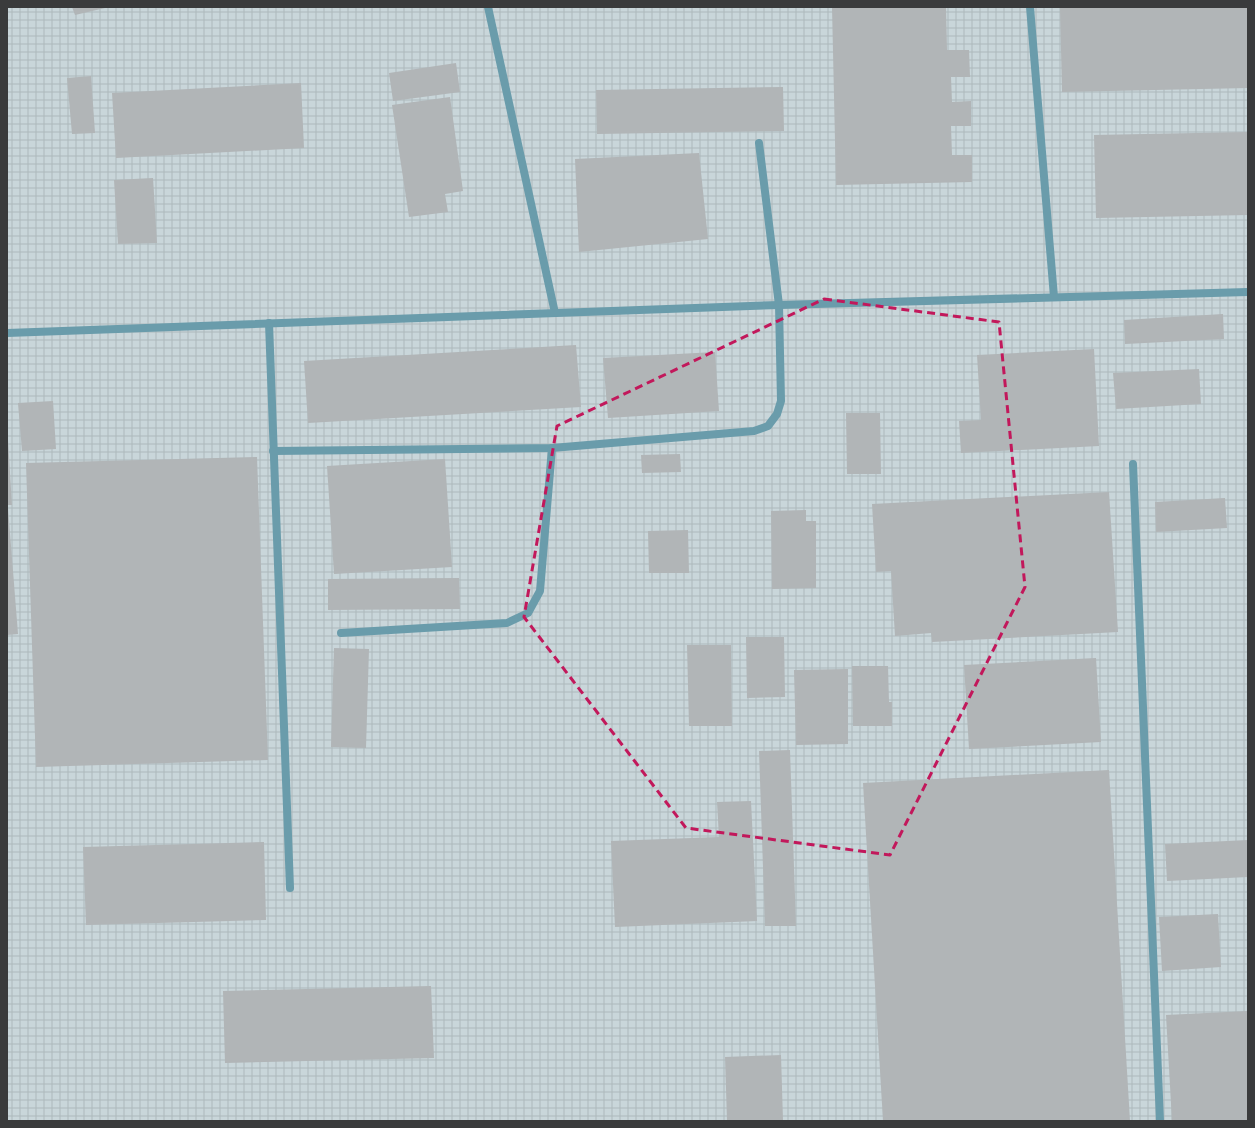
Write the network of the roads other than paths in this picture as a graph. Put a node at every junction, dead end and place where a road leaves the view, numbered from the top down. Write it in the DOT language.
graph roads {
  1 [pos="488,7"];
  2 [pos="1030,7"];
  3 [pos="759,143"];
  4 [pos="1248,292"];
  5 [pos="1054,297"];
  6 [pos="779,305"];
  7 [pos="555,313"];
  8 [pos="269,323"];
  9 [pos="7,333"];
  10 [pos="552,448"];
  11 [pos="273,451"];
  12 [pos="1133,464"];
  13 [pos="341,633"];
  14 [pos="290,888"];
  15 [pos="1160,1121"];
  1 -- 7 [label="street"];
  2 -- 5 [label="street"];
  3 -- 6 [label="street"];
  4 -- 5 [label="street"];
  5 -- 6 [label="street"];
  6 -- 7 [label="street"];
  6 -- 10 [label="street"];
  7 -- 8 [label="street"];
  8 -- 9 [label="street"];
  8 -- 11 [label="street"];
  10 -- 11 [label="street"];
  10 -- 13 [label="street"];
  11 -- 14 [label="street"];
  12 -- 15 [label="street"];
}
